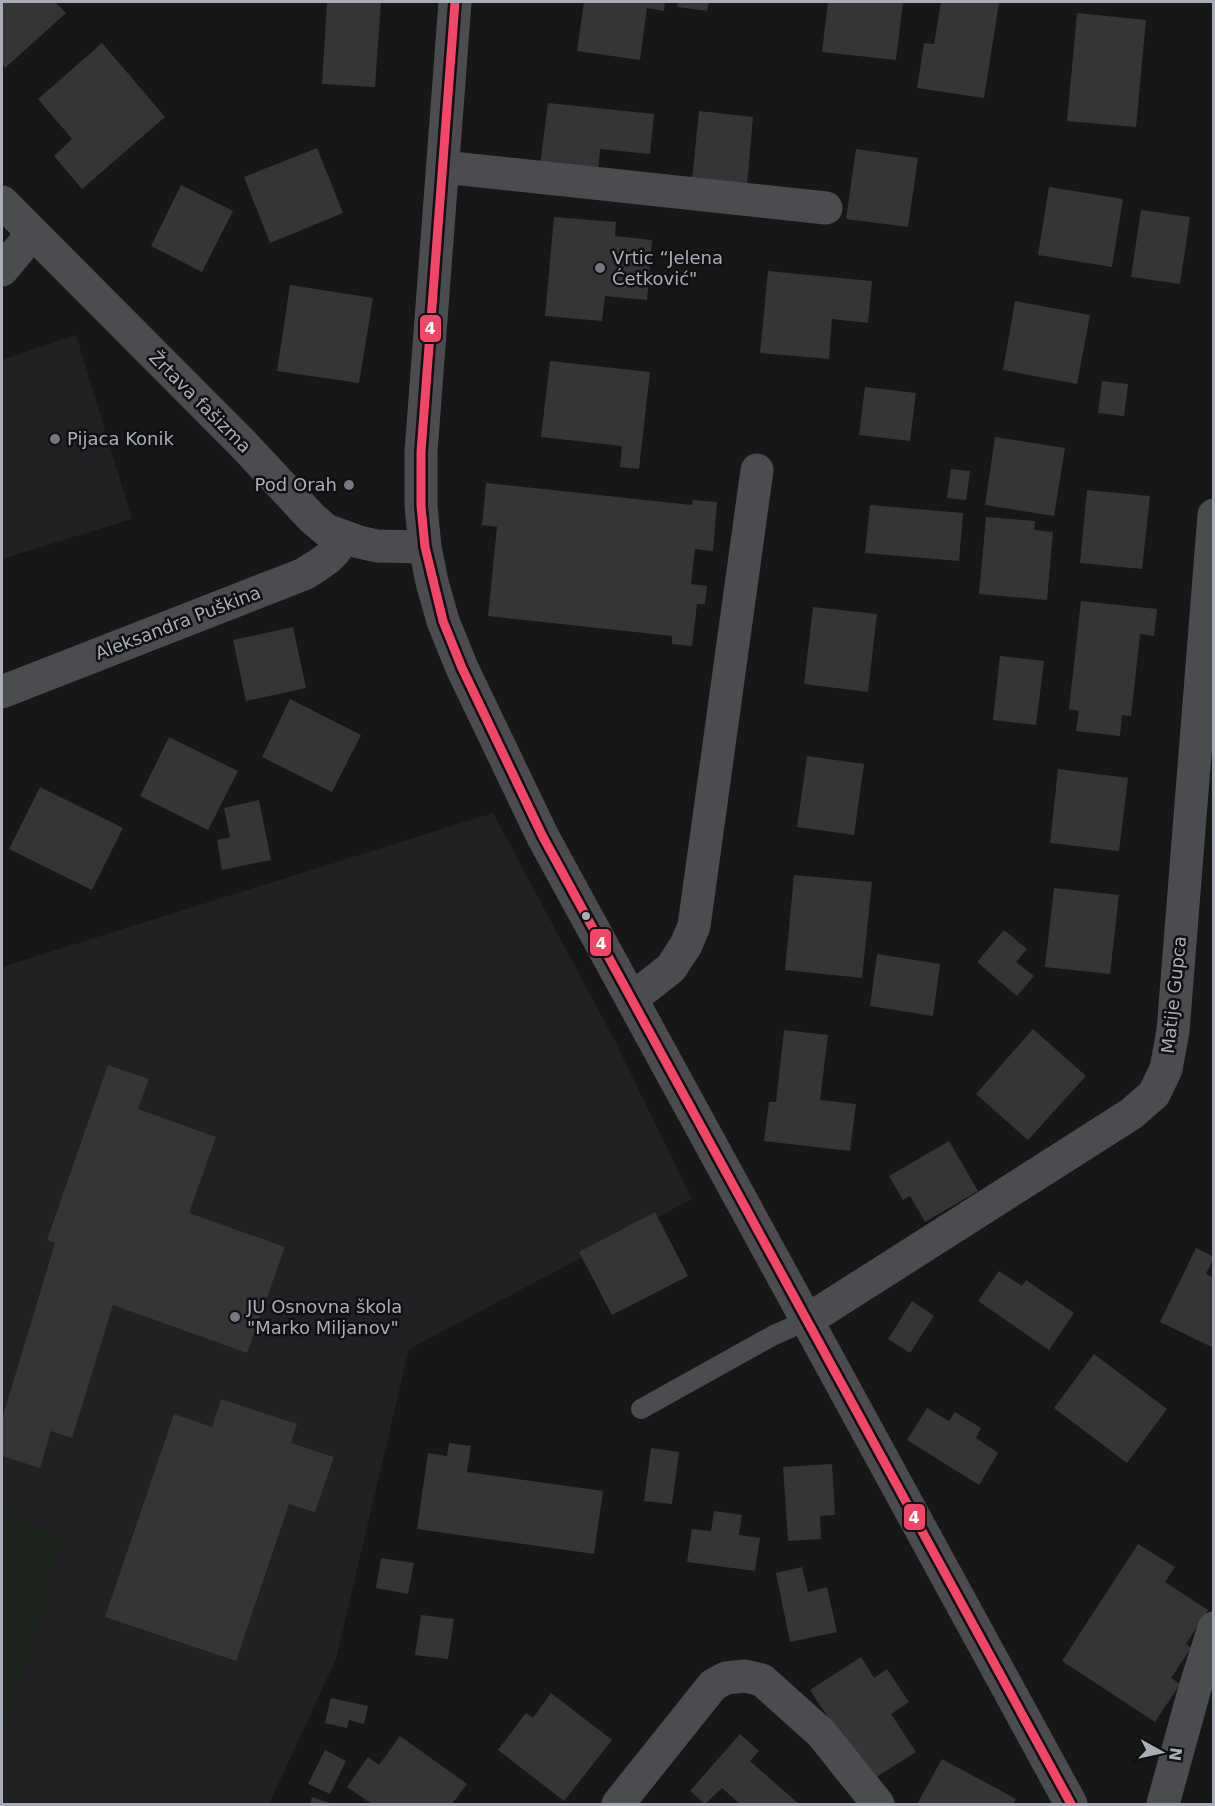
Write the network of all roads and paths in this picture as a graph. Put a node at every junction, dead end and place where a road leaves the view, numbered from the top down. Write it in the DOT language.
graph roads {
  1 [pos="455,2"];
  2 [pos="443,167"];
  3 [pos="2,202"];
  4 [pos="826,208"];
  5 [pos="32,234"];
  6 [pos="2,270"];
  7 [pos="757,470"];
  8 [pos="1214,515"];
  9 [pos="342,537"];
  10 [pos="425,546"];
  11 [pos="2,692"];
  12 [pos="633,998"];
  13 [pos="806,1321"];
  14 [pos="641,1409"];
  15 [pos="1214,1628"];
  16 [pos="618,1804"];
  17 [pos="878,1804"];
  18 [pos="1071,1804"];
  19 [pos="1163,1804"];
  1 -- 2 [label="street"];
  2 -- 4 [label="street"];
  2 -- 10 [label="street"];
  3 -- 5 [label="street, Žrtava fašizma"];
  5 -- 6 [label="street"];
  5 -- 9 [label="street, Žrtava fašizma"];
  7 -- 12 [label="street"];
  8 -- 13 [label="street, Matije Gupca"];
  9 -- 10 [label="street, Žrtava fašizma"];
  9 -- 11 [label="street, Aleksandra Puškina"];
  10 -- 12 [label="street"];
  12 -- 13 [label="street"];
  13 -- 14 [label="lane"];
  13 -- 18 [label="street"];
  15 -- 19 [label="street"];
  16 -- 17 [label="street"];
}
